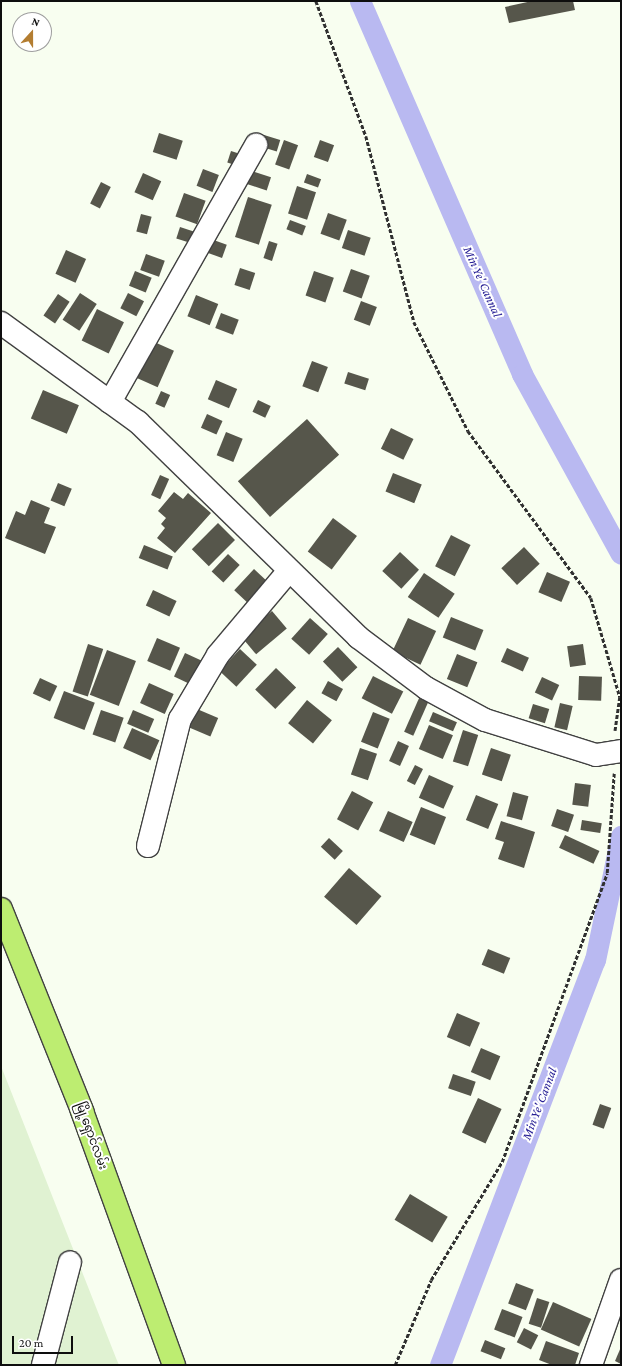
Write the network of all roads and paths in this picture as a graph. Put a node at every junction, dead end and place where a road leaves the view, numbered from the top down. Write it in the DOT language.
graph roads {
  1 [pos="316,1"];
  2 [pos="256,145"];
  3 [pos="1,323"];
  4 [pos="110,402"];
  5 [pos="288,572"];
  6 [pos="616,752"];
  7 [pos="148,846"];
  8 [pos="1,909"];
  9 [pos="70,1262"];
  10 [pos="621,1280"];
  11 [pos="43,1365"];
  12 [pos="174,1365"];
  13 [pos="395,1365"];
  14 [pos="591,1365"];
  1 -- 6 [label="path"];
  2 -- 4 [label="street"];
  3 -- 4 [label="street"];
  4 -- 5 [label="street"];
  5 -- 6 [label="street"];
  5 -- 7 [label="street"];
  6 -- 13 [label="path"];
  8 -- 12 [label="main road, မြို့ရှောင်လမ်း"];
  9 -- 11 [label="street"];
  10 -- 14 [label="street"];
}
